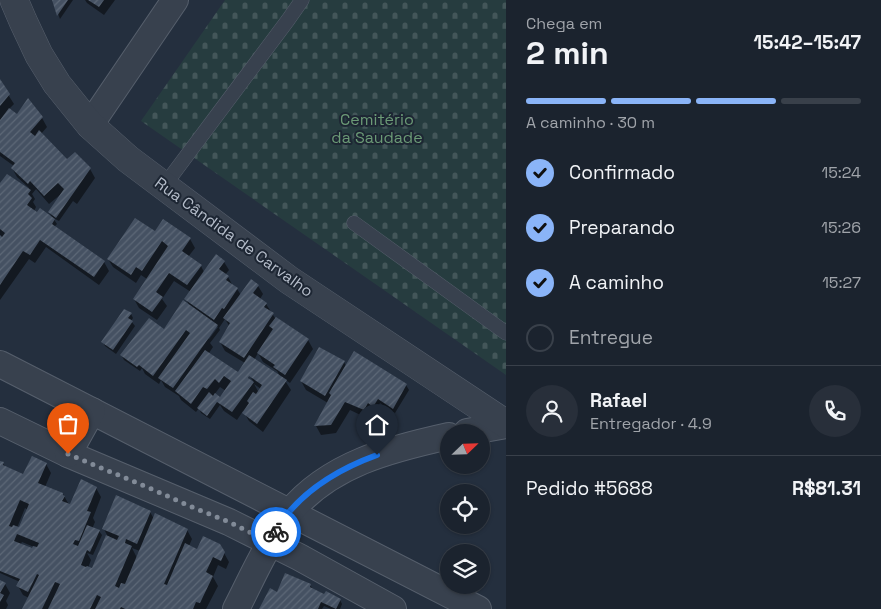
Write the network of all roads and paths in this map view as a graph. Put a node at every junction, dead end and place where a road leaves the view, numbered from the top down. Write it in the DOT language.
graph roads {
  1 [pos="14,0"];
  2 [pos="175,0"];
  3 [pos="302,0"];
  4 [pos="90,125"];
  5 [pos="164,186"];
  6 [pos="354,223"];
  7 [pos="506,333"];
  8 [pos="0,364"];
  9 [pos="92,411"];
  10 [pos="0,421"];
  11 [pos="506,424"];
  12 [pos="490,427"];
  13 [pos="440,438"];
  14 [pos="68,454"];
  15 [pos="289,513"];
  16 [pos="270,542"];
  17 [pos="236,609"];
  18 [pos="393,609"];
  19 [pos="478,609"];
  1 -- 4 [label="street, Rua Cândida de Carvalho"];
  2 -- 4 [label="street"];
  3 -- 5 [label="lane"];
  4 -- 5 [label="street, Rua Cândida de Carvalho"];
  5 -- 11 [label="street, Rua Cândida de Carvalho"];
  6 -- 7 [label="lane"];
  8 -- 9 [label="street"];
  9 -- 14 [label="street"];
  9 -- 15 [label="street"];
  10 -- 14 [label="street"];
  11 -- 12 [label="street"];
  13 -- 15 [label="street"];
  14 -- 16 [label="street"];
  15 -- 16 [label="street"];
  15 -- 19 [label="street"];
  16 -- 17 [label="street"];
  16 -- 18 [label="street"];
}
